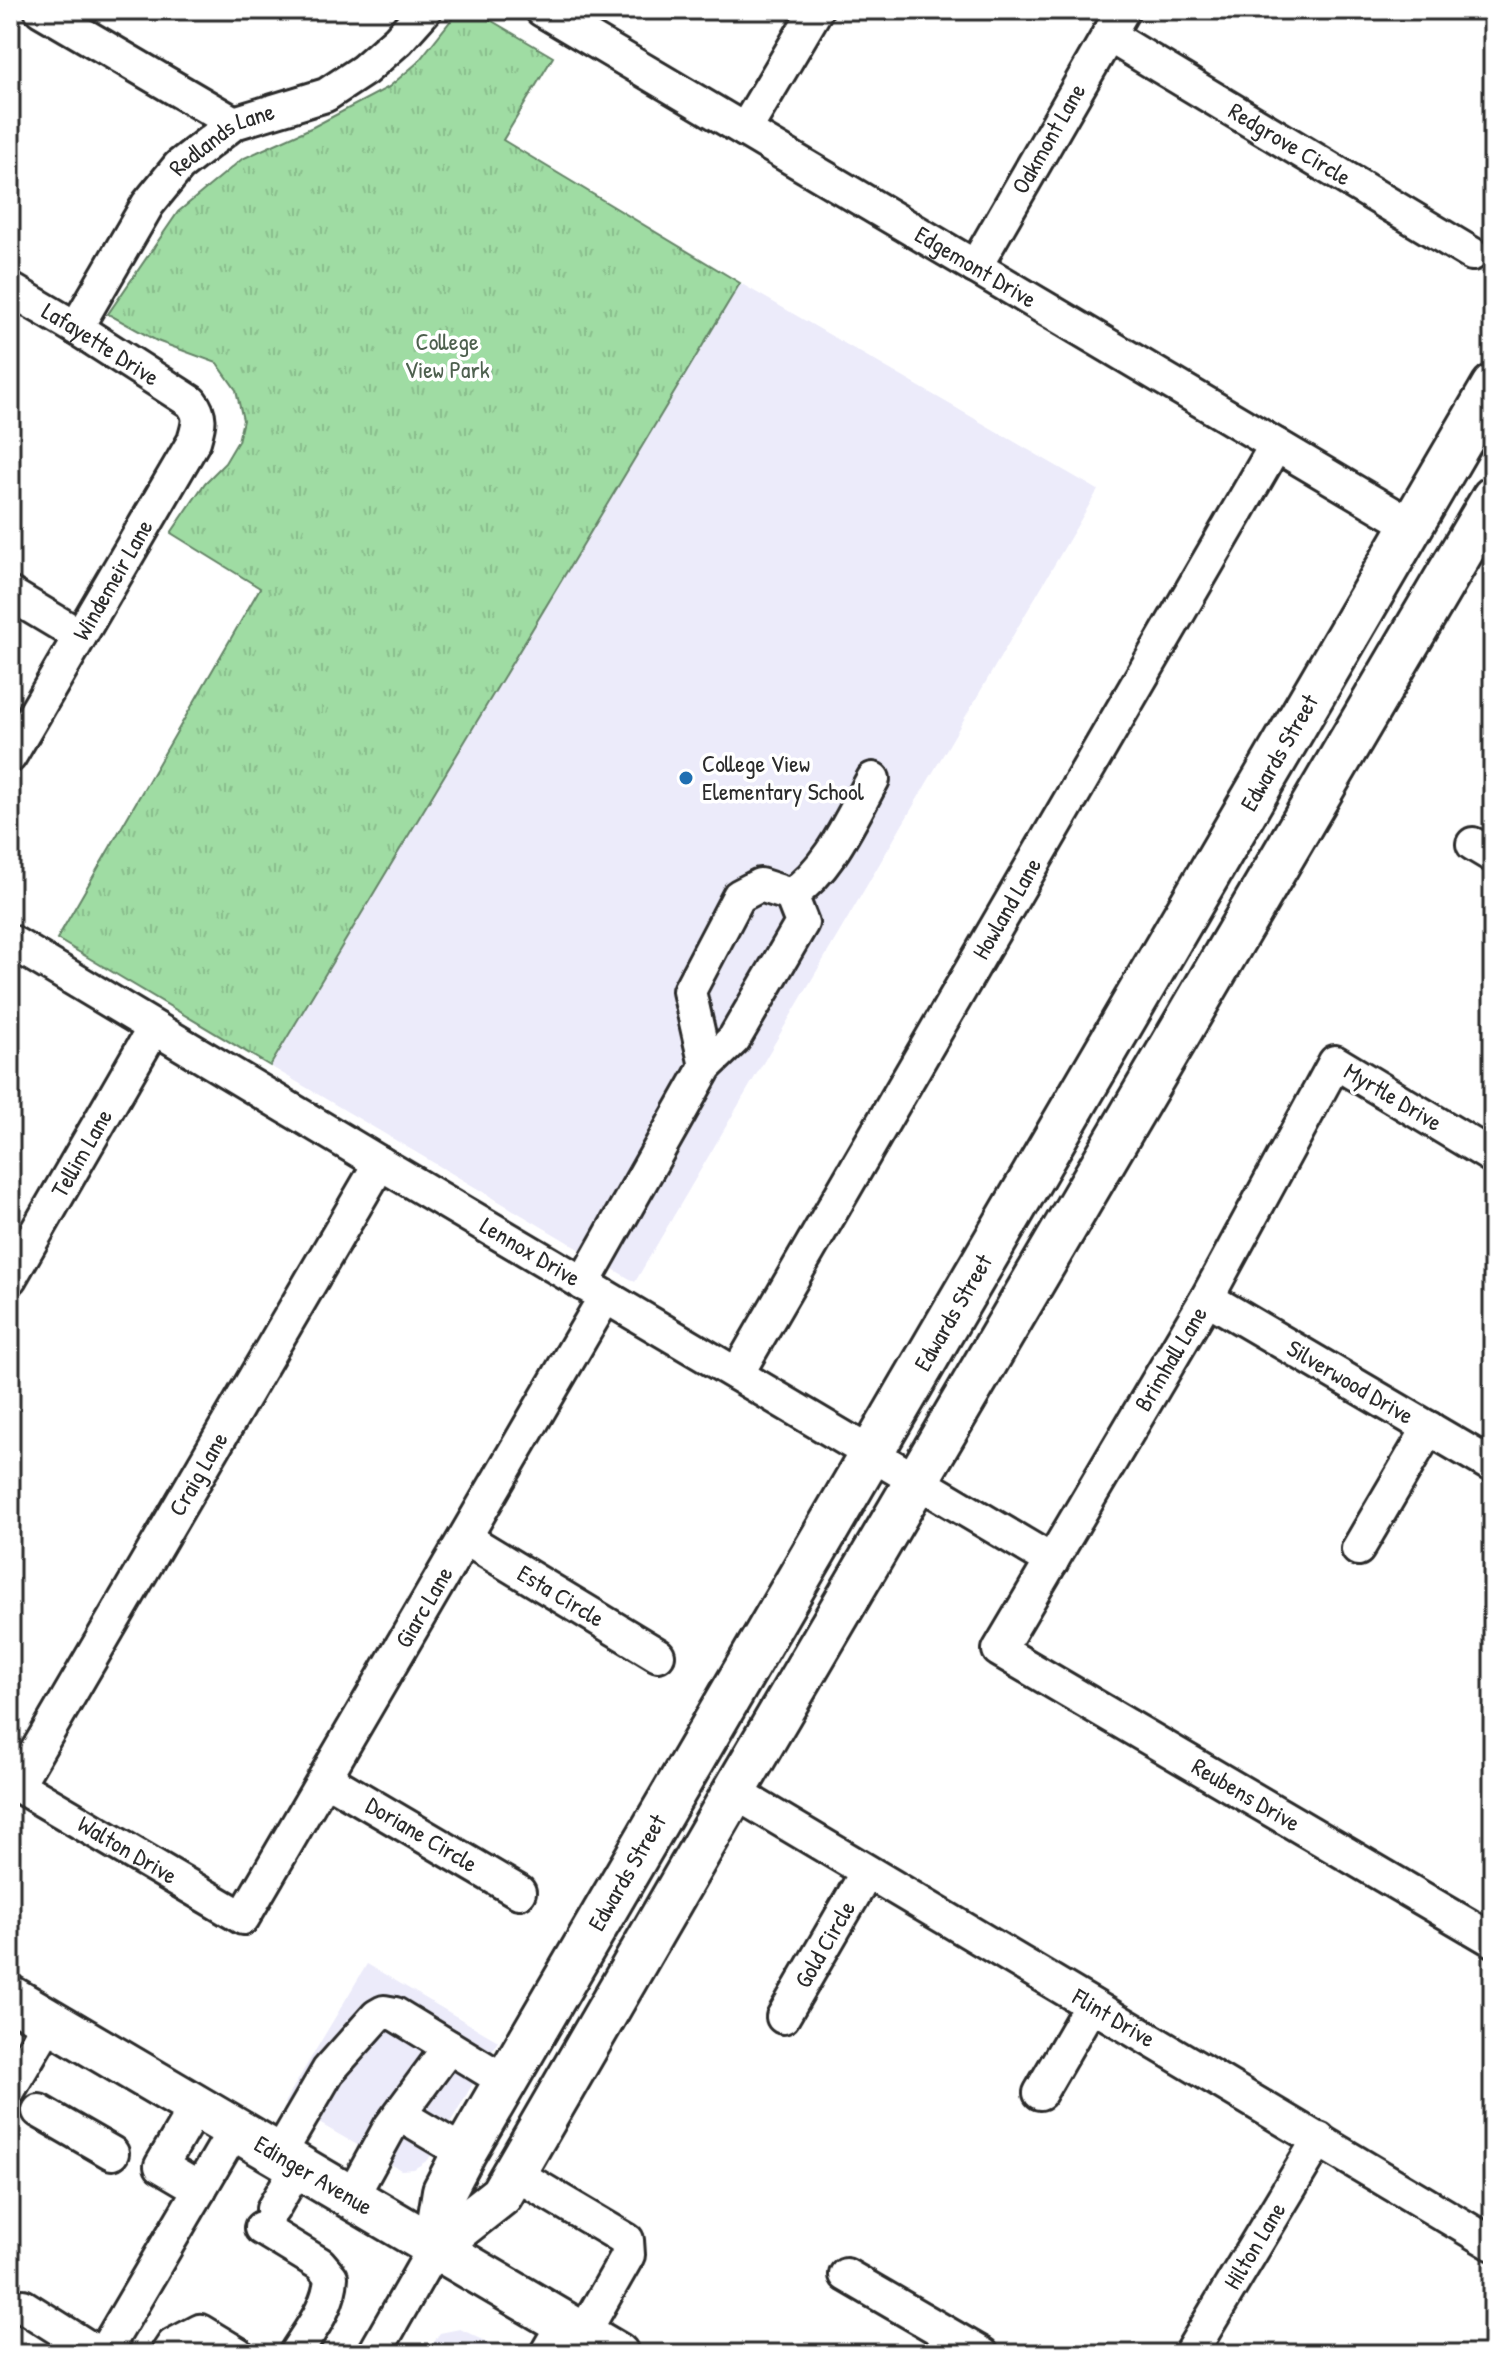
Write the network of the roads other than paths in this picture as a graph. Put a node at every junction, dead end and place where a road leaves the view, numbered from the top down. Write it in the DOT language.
graph roads {
  1 [pos="41,10"];
  2 [pos="425,10"];
  3 [pos="542,10"];
  4 [pos="816,10"];
  5 [pos="1116,23"];
  6 [pos="234,123"];
  7 [pos="745,130"];
  8 [pos="1472,254"];
  9 [pos="975,267"];
  10 [pos="10,289"];
  11 [pos="76,328"];
  12 [pos="1493,386"];
  13 [pos="191,402"];
  14 [pos="1276,445"];
  15 [pos="1493,498"];
  16 [pos="1411,525"];
  17 [pos="10,594"];
  18 [pos="80,636"];
  19 [pos="10,756"];
  20 [pos="873,779"];
  21 [pos="791,895"];
  22 [pos="10,941"];
  23 [pos="154,1028"];
  24 [pos="1335,1062"];
  25 [pos="706,1066"];
  26 [pos="1493,1157"];
  27 [pos="380,1163"];
  28 [pos="10,1278"];
  29 [pos="594,1290"];
  30 [pos="1207,1298"];
  31 [pos="737,1374"];
  32 [pos="1429,1428"];
  33 [pos="871,1453"];
  34 [pos="1493,1466"];
  35 [pos="919,1480"];
  36 [pos="465,1538"];
  37 [pos="1358,1549"];
  38 [pos="1052,1561"];
  39 [pos="999,1650"];
  40 [pos="658,1655"];
  41 [pos="325,1778"];
  42 [pos="13,1783"];
  43 [pos="734,1792"];
  44 [pos="867,1872"];
  45 [pos="519,1892"];
  46 [pos="243,1918"];
  47 [pos="1493,1940"];
  48 [pos="10,1997"];
  49 [pos="1091,2005"];
  50 [pos="783,2017"];
  51 [pos="50,2020"];
  52 [pos="449,2047"];
  53 [pos="505,2081"];
  54 [pos="10,2088"];
  55 [pos="1040,2093"];
  56 [pos="196,2106"];
  57 [pos="39,2111"];
  58 [pos="400,2115"];
  59 [pos="235,2129"];
  60 [pos="1319,2139"];
  61 [pos="112,2153"];
  62 [pos="464,2153"];
  63 [pos="289,2161"];
  64 [pos="514,2173"];
  65 [pos="200,2189"];
  66 [pos="351,2198"];
  67 [pos="1493,2244"];
  68 [pos="435,2247"];
  69 [pos="846,2275"];
  70 [pos="23,2306"];
  71 [pos="577,2341"];
  72 [pos="101,2354"];
  73 [pos="167,2354"];
  74 [pos="238,2354"];
  75 [pos="295,2354"];
  76 [pos="374,2354"];
  77 [pos="982,2354"];
  78 [pos="1190,2354"];
  1 -- 6 [label="street"];
  2 -- 6 [label="street, Redlands Lane"];
  3 -- 7 [label="street, Edgemont Drive"];
  4 -- 7 [label="street"];
  5 -- 8 [label="street, Redgrove Circle"];
  5 -- 9 [label="street, Oakmont Lane"];
  6 -- 11 [label="street, Redlands Lane"];
  7 -- 9 [label="street, Edgemont Drive"];
  9 -- 14 [label="street, Edgemont Drive"];
  10 -- 11 [label="street, Lafayette Drive"];
  11 -- 13 [label="street, Lafayette Drive"];
  12 -- 16 [label="main road, Edwards Street"];
  13 -- 18 [label="street, Windemeir Lane"];
  14 -- 16 [label="street, Edgemont Drive"];
  14 -- 31 [label="street, Howland Lane"];
  15 -- 35 [label="main road, Edwards Street"];
  16 -- 33 [label="main road, Edwards Street"];
  17 -- 18 [label="street"];
  18 -- 19 [label="street, Windemeir Lane"];
  20 -- 21 [label="street"];
  21 -- 25 [label="street, Giarc Lane"];
  21 -- 25 [label="street"];
  22 -- 23 [label="street, Lennox Drive"];
  23 -- 27 [label="street, Lennox Drive"];
  23 -- 28 [label="street, Tellim Lane"];
  24 -- 26 [label="street, Myrtle Drive"];
  24 -- 30 [label="street, Brimhall Lane"];
  25 -- 29 [label="street, Giarc Lane"];
  27 -- 29 [label="street, Lennox Drive"];
  27 -- 42 [label="street, Craig Lane"];
  29 -- 31 [label="street, Lennox Drive"];
  29 -- 36 [label="street, Giarc Lane"];
  30 -- 32 [label="street, Silverwood Drive"];
  30 -- 38 [label="street, Brimhall Lane"];
  31 -- 33 [label="street, Lennox Drive"];
  32 -- 34 [label="street, Silverwood Drive"];
  32 -- 37 [label="street"];
  33 -- 35 [label="street, Lennox Drive"];
  33 -- 53 [label="main road, Edwards Street"];
  35 -- 38 [label="street, Lennox Drive"];
  35 -- 43 [label="main road, Edwards Street"];
  36 -- 40 [label="street, Esta Circle"];
  36 -- 41 [label="street, Giarc Lane"];
  38 -- 39 [label="street, Brimhall Lane"];
  39 -- 47 [label="street, Reubens Drive"];
  41 -- 45 [label="street, Doriane Circle"];
  41 -- 46 [label="street, Giarc Lane"];
  42 -- 46 [label="street, Walton Drive"];
  43 -- 44 [label="street, Flint Drive"];
  43 -- 64 [label="main road, Edwards Street"];
  44 -- 49 [label="street, Flint Drive"];
  44 -- 50 [label="street, Gold Circle"];
  48 -- 51 [label="main road, Edinger Avenue"];
  49 -- 55 [label="street"];
  49 -- 60 [label="street, Flint Drive"];
  51 -- 54 [label="street"];
  51 -- 56 [label="main road, Edinger Avenue"];
  52 -- 53 [label="street"];
  52 -- 58 [label="street"];
  52 -- 63 [label="street"];
  53 -- 62 [label="main road, Edwards Street"];
  56 -- 59 [label="main road, Edinger Avenue"];
  56 -- 65 [label="street"];
  57 -- 61 [label="street"];
  58 -- 62 [label="street"];
  58 -- 66 [label="street"];
  59 -- 63 [label="main road, Edinger Avenue"];
  59 -- 65 [label="street"];
  60 -- 67 [label="street, Flint Drive"];
  60 -- 78 [label="street, Hilton Lane"];
  62 -- 68 [label="main road, Edwards Street"];
  63 -- 66 [label="main road, Edinger Avenue"];
  63 -- 75 [label="street"];
  64 -- 68 [label="main road, Edwards Street"];
  64 -- 71 [label="street"];
  65 -- 72 [label="street"];
  66 -- 68 [label="main road, Edinger Avenue"];
  68 -- 71 [label="main road, Edinger Avenue"];
  68 -- 76 [label="street, Edwards Street"];
  69 -- 77 [label="street"];
  70 -- 72 [label="street"];
  73 -- 74 [label="street"];
}
